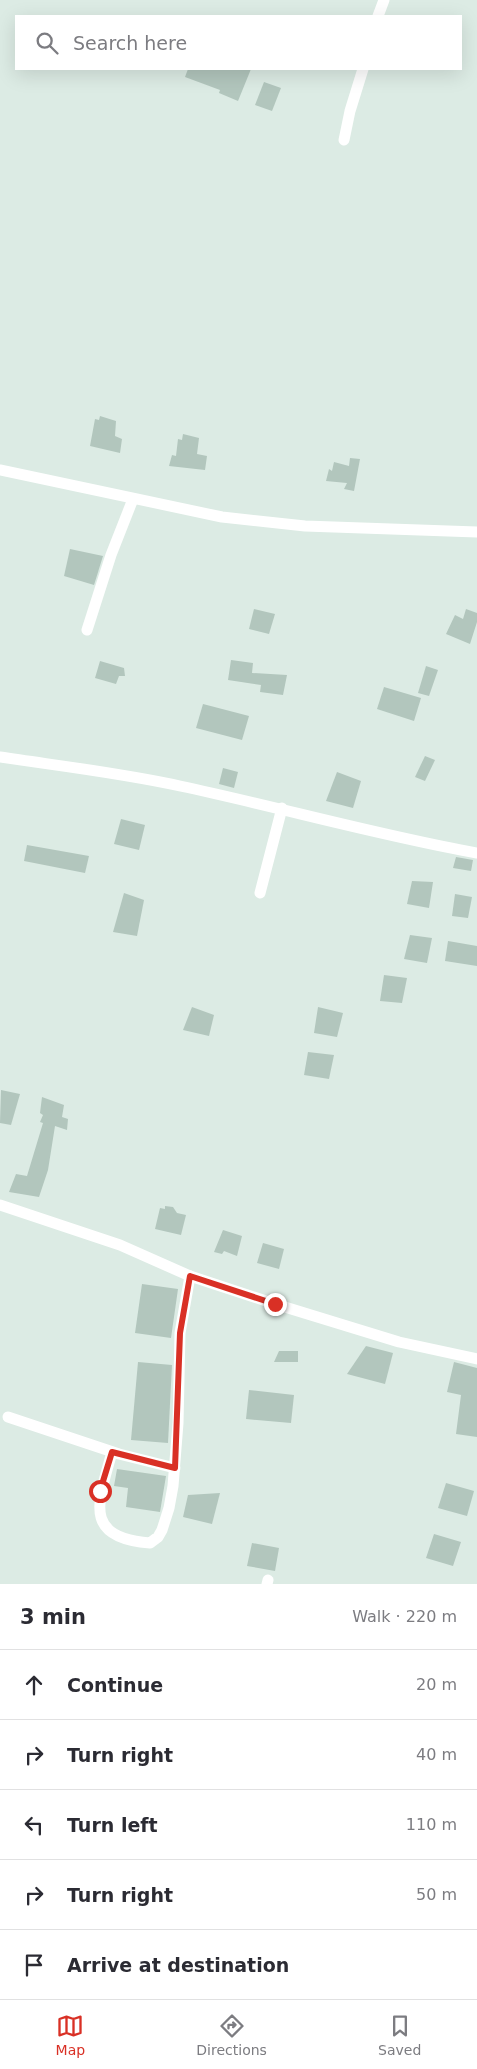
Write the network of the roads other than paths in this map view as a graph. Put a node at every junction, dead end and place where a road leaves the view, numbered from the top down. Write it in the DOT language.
graph roads {
  1 [pos="384,0"];
  2 [pos="378,15"];
  3 [pos="362,70"];
  4 [pos="344,140"];
  5 [pos="0,470"];
  6 [pos="133,499"];
  7 [pos="477,532"];
  8 [pos="87,630"];
  9 [pos="0,757"];
  10 [pos="282,808"];
  11 [pos="477,853"];
  12 [pos="260,893"];
  13 [pos="0,1205"];
  14 [pos="190,1276"];
  15 [pos="477,1359"];
  16 [pos="8,1417"];
  17 [pos="112,1452"];
  18 [pos="175,1468"];
  1 -- 2 [label="street"];
  3 -- 4 [label="street"];
  5 -- 6 [label="street"];
  6 -- 7 [label="street"];
  6 -- 8 [label="street"];
  9 -- 10 [label="street"];
  10 -- 11 [label="street"];
  10 -- 12 [label="street"];
  13 -- 14 [label="street"];
  14 -- 15 [label="street"];
  14 -- 18 [label="street"];
  16 -- 17 [label="street"];
  17 -- 18 [label="street"];
  17 -- 18 [label="street"];
}
